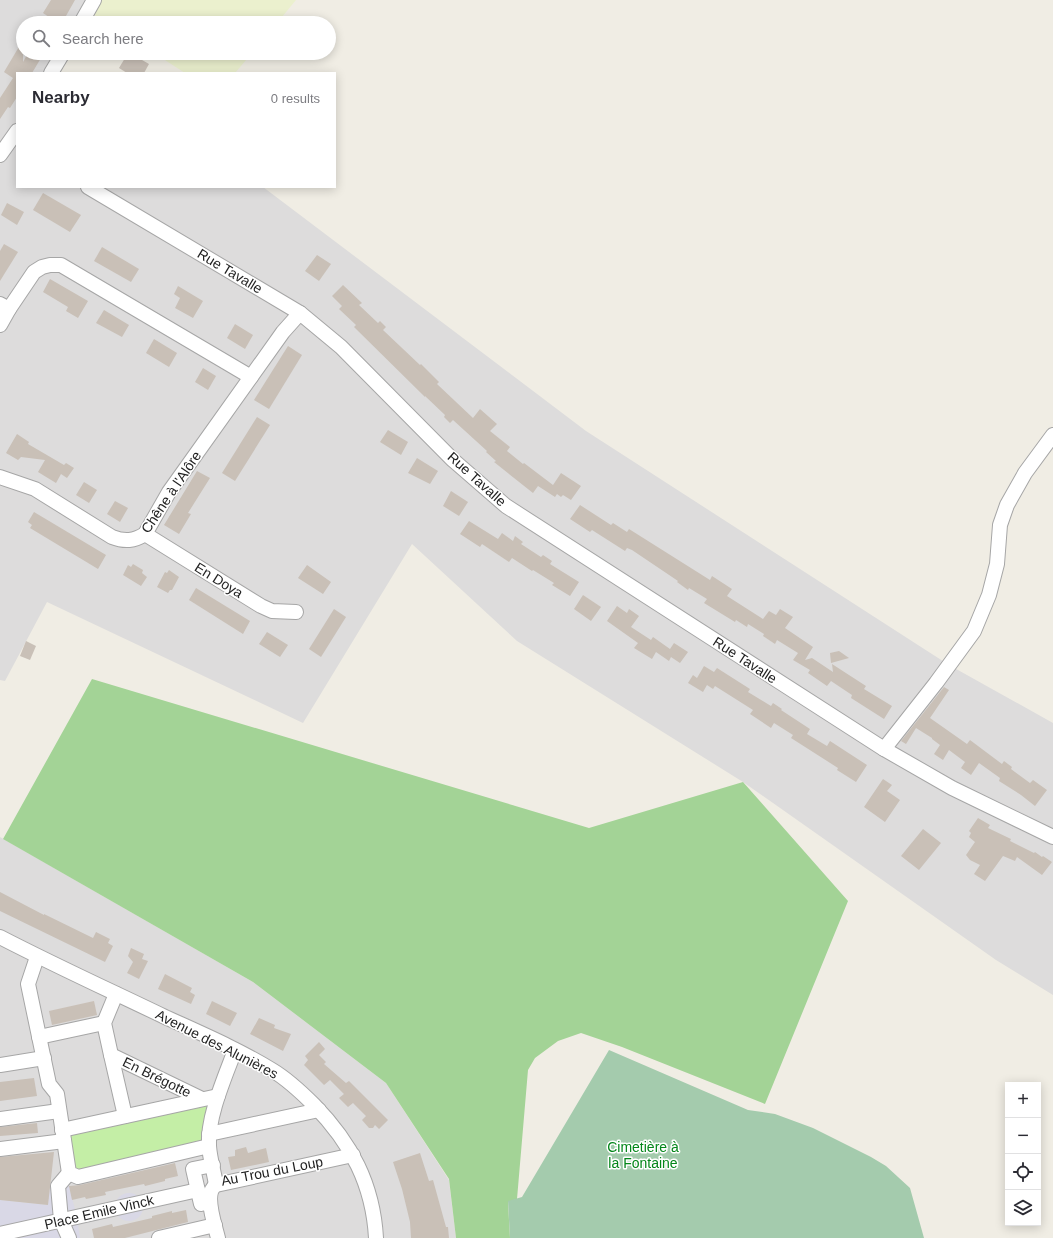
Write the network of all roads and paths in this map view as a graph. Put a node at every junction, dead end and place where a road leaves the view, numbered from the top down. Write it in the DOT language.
graph roads {
  1 [pos="94,0"];
  2 [pos="85,16"];
  3 [pos="59,60"];
  4 [pos="52,72"];
  5 [pos="15,138"];
  6 [pos="0,155"];
  7 [pos="90,188"];
  8 [pos="5,306"];
  9 [pos="300,313"];
  10 [pos="0,325"];
  11 [pos="250,377"];
  12 [pos="1053,436"];
  13 [pos="0,477"];
  14 [pos="145,534"];
  15 [pos="296,612"];
  16 [pos="884,749"];
  17 [pos="1053,837"];
  18 [pos="0,939"];
  19 [pos="37,957"];
  20 [pos="116,994"];
  21 [pos="104,1023"];
  22 [pos="39,1038"];
  23 [pos="235,1050"];
  24 [pos="111,1055"];
  25 [pos="44,1058"];
  26 [pos="0,1065"];
  27 [pos="218,1096"];
  28 [pos="202,1100"];
  29 [pos="319,1110"];
  30 [pos="59,1111"];
  31 [pos="125,1116"];
  32 [pos="0,1119"];
  33 [pos="63,1136"];
  34 [pos="209,1140"];
  35 [pos="0,1149"];
  36 [pos="353,1155"];
  37 [pos="213,1165"];
  38 [pos="69,1173"];
  39 [pos="216,1185"];
  40 [pos="198,1190"];
  41 [pos="210,1202"];
  42 [pos="61,1220"];
  43 [pos="216,1232"];
  44 [pos="0,1234"];
  45 [pos="69,1238"];
  46 [pos="159,1238"];
  47 [pos="376,1238"];
  1 -- 2 [label="street"];
  3 -- 4 [label="street"];
  5 -- 6 [label="street"];
  7 -- 9 [label="street, Rue Tavalle"];
  8 -- 10 [label="street"];
  8 -- 11 [label="street"];
  9 -- 11 [label="street, Chêne à l'Alôre"];
  9 -- 16 [label="street, Rue Tavalle"];
  11 -- 14 [label="street, Chêne à l'Alôre"];
  12 -- 16 [label="street"];
  13 -- 14 [label="street, Chêne à l'Alôre"];
  14 -- 15 [label="street, En Doya"];
  16 -- 17 [label="street, Rue Tavalle"];
  18 -- 19 [label="street, Avenue des Alunières"];
  19 -- 20 [label="street, Avenue des Alunières"];
  19 -- 22 [label="street"];
  20 -- 21 [label="street"];
  20 -- 23 [label="street, Avenue des Alunières"];
  21 -- 22 [label="street"];
  21 -- 24 [label="street, En Brégotte"];
  22 -- 25 [label="street"];
  23 -- 27 [label="street, Au Trou du Loup"];
  23 -- 29 [label="street, Avenue des Alunières"];
  24 -- 28 [label="street, En Brégotte"];
  24 -- 31 [label="street, En Brégotte"];
  25 -- 26 [label="street"];
  25 -- 30 [label="street"];
  27 -- 28 [label="street, En Brégotte"];
  27 -- 34 [label="street, Au Trou du Loup"];
  28 -- 31 [label="street, En Brégotte"];
  29 -- 34 [label="street"];
  29 -- 36 [label="street, Avenue des Alunières"];
  30 -- 32 [label="street"];
  30 -- 33 [label="street"];
  31 -- 33 [label="street, En Brégotte"];
  33 -- 35 [label="street, En Brégotte"];
  33 -- 38 [label="street"];
  34 -- 37 [label="street, Au Trou du Loup"];
  34 -- 38 [label="street"];
  36 -- 39 [label="street, Au Trou du Loup"];
  36 -- 47 [label="street, Avenue des Alunières"];
  37 -- 39 [label="street, Au Trou du Loup"];
  37 -- 40 [label="street"];
  38 -- 42 [label="street"];
  39 -- 41 [label="street"];
  40 -- 41 [label="street"];
  40 -- 42 [label="street, Place Emile Vinck"];
  41 -- 43 [label="street"];
  42 -- 44 [label="street, Place Emile Vinck"];
  42 -- 45 [label="street"];
  43 -- 46 [label="street"];
}
